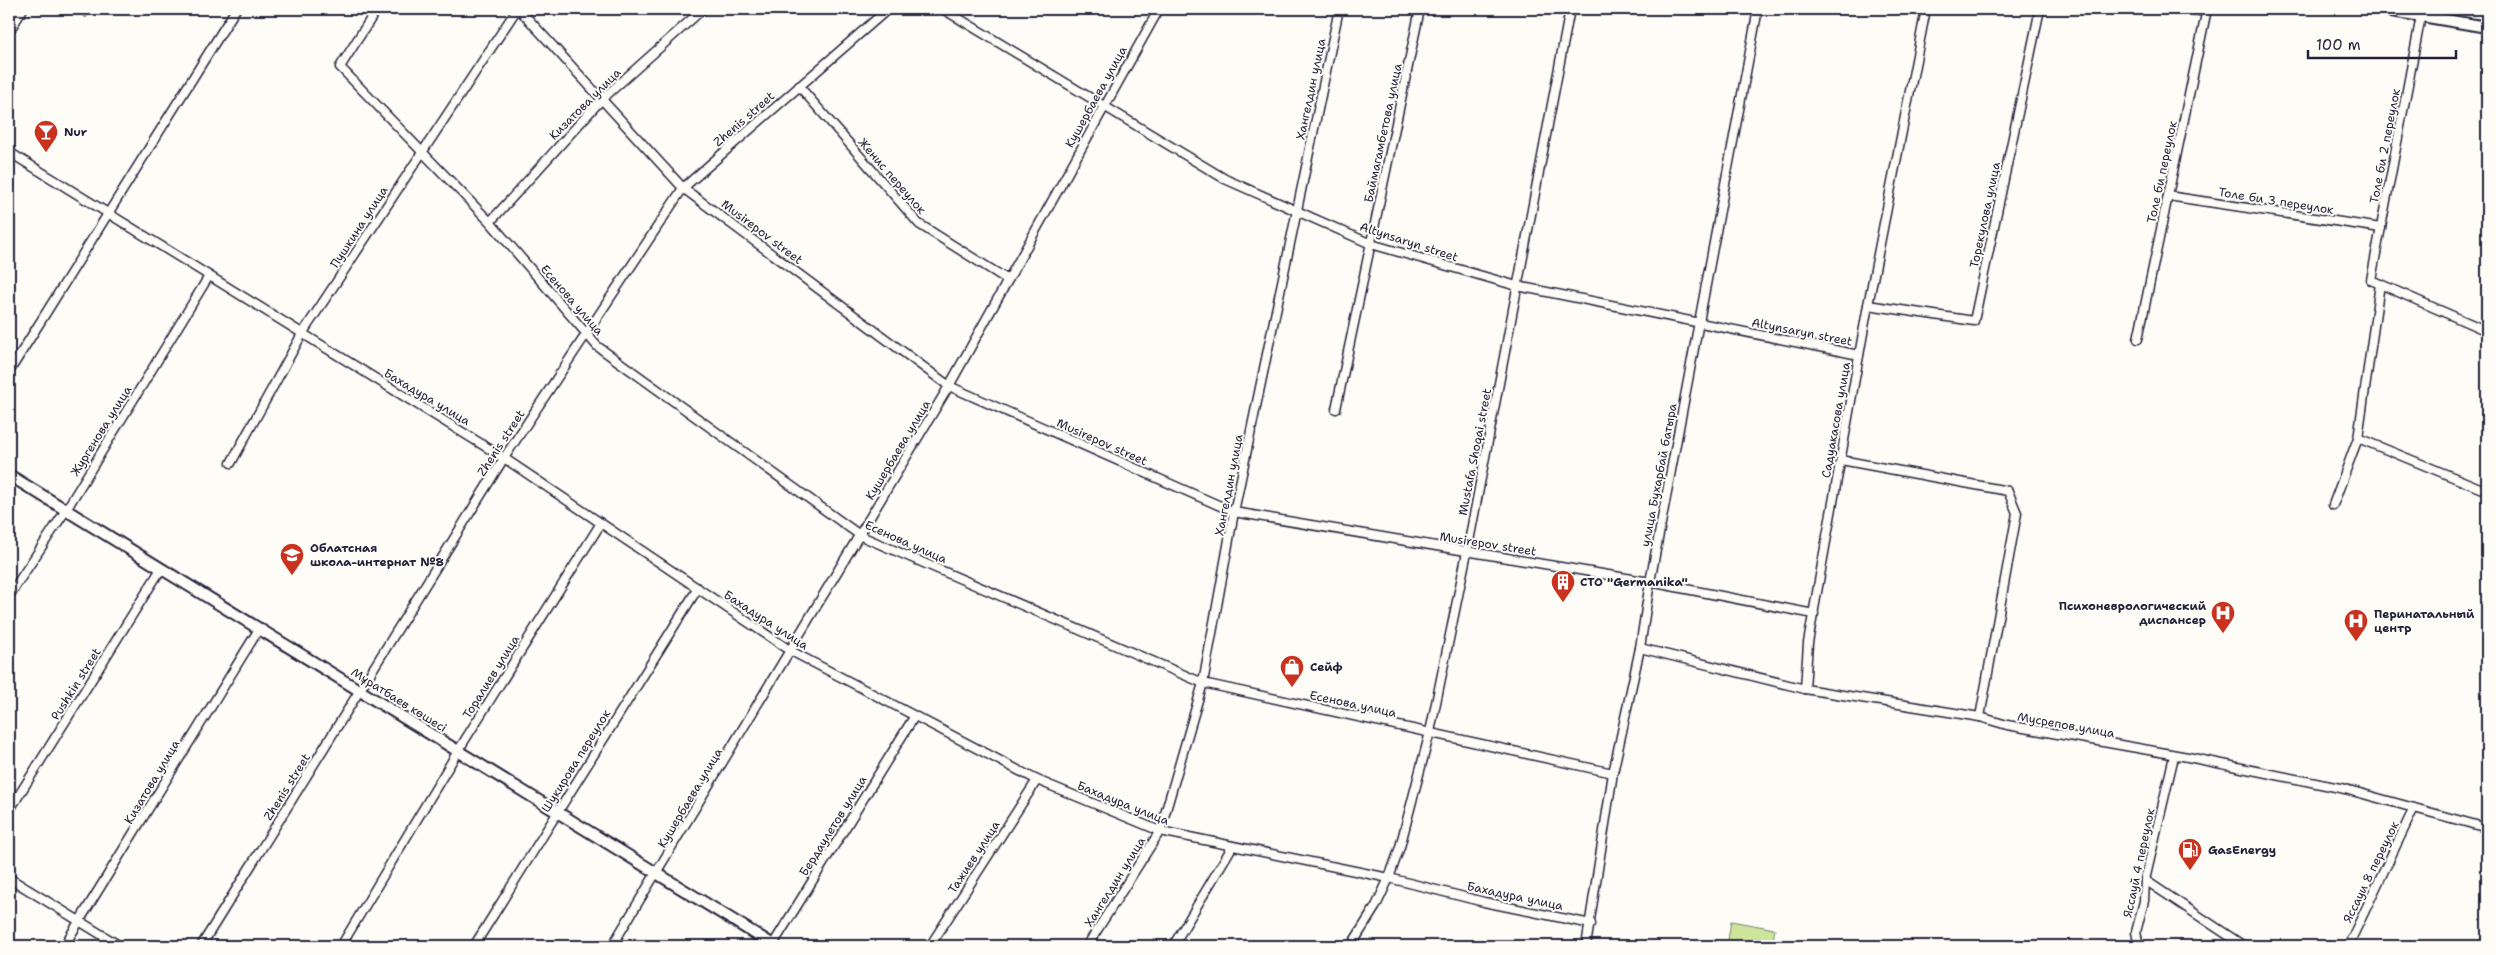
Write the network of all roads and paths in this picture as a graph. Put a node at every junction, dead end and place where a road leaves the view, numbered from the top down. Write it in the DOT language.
graph roads {
  1 [pos="23,9"];
  2 [pos="236,9"];
  3 [pos="377,9"];
  4 [pos="518,9"];
  5 [pos="703,9"];
  6 [pos="888,9"];
  7 [pos="943,9"];
  8 [pos="1159,9"];
  9 [pos="1339,9"];
  10 [pos="1420,9"];
  11 [pos="1570,9"];
  12 [pos="1758,9"];
  13 [pos="1926,9"];
  14 [pos="2040,9"];
  15 [pos="2188,9"];
  16 [pos="2380,9"];
  17 [pos="2207,10"];
  18 [pos="2421,16"];
  19 [pos="2487,27"];
  20 [pos="9,32"];
  21 [pos="799,86"];
  22 [pos="601,100"];
  23 [pos="1104,106"];
  24 [pos="9,152"];
  25 [pos="422,152"];
  26 [pos="683,188"];
  27 [pos="2168,196"];
  28 [pos="1297,211"];
  29 [pos="107,213"];
  30 [pos="490,222"];
  31 [pos="2381,228"];
  32 [pos="1371,244"];
  33 [pos="209,276"];
  34 [pos="1008,280"];
  35 [pos="2380,284"];
  36 [pos="1518,286"];
  37 [pos="1868,305"];
  38 [pos="1698,323"];
  39 [pos="2487,331"];
  40 [pos="587,333"];
  41 [pos="302,334"];
  42 [pos="2138,339"];
  43 [pos="1859,355"];
  44 [pos="9,372"];
  45 [pos="949,386"];
  46 [pos="1336,409"];
  47 [pos="2358,438"];
  48 [pos="504,458"];
  49 [pos="1841,460"];
  50 [pos="231,463"];
  51 [pos="9,475"];
  52 [pos="2487,492"];
  53 [pos="2333,505"];
  54 [pos="66,510"];
  55 [pos="1234,512"];
  56 [pos="602,523"];
  57 [pos="860,536"];
  58 [pos="1467,552"];
  59 [pos="162,569"];
  60 [pos="1650,582"];
  61 [pos="698,588"];
  62 [pos="9,596"];
  63 [pos="1814,614"];
  64 [pos="259,629"];
  65 [pos="1640,648"];
  66 [pos="791,651"];
  67 [pos="1203,683"];
  68 [pos="1805,689"];
  69 [pos="360,691"];
  70 [pos="914,717"];
  71 [pos="1980,717"];
  72 [pos="1430,732"];
  73 [pos="458,751"];
  74 [pos="2174,756"];
  75 [pos="1613,773"];
  76 [pos="1036,780"];
  77 [pos="2414,808"];
  78 [pos="9,811"];
  79 [pos="558,811"];
  80 [pos="2487,828"];
  81 [pos="1160,832"];
  82 [pos="1232,847"];
  83 [pos="658,873"];
  84 [pos="9,878"];
  85 [pos="1388,878"];
  86 [pos="2145,880"];
  87 [pos="80,922"];
  88 [pos="1591,924"];
  89 [pos="64,946"];
  90 [pos="120,946"];
  91 [pos="201,946"];
  92 [pos="341,946"];
  93 [pos="474,946"];
  94 [pos="612,946"];
  95 [pos="773,946"];
  96 [pos="930,946"];
  97 [pos="1087,946"];
  98 [pos="1173,946"];
  99 [pos="1351,946"];
  100 [pos="1586,946"];
  101 [pos="2139,946"];
  102 [pos="2244,946"];
  103 [pos="2348,946"];
  1 -- 20 [label="street"];
  2 -- 29 [label="street"];
  3 -- 25 [label="street, Есенова улица"];
  4 -- 22 [label="street, Musirepov street"];
  4 -- 25 [label="street, Пушкина улица"];
  5 -- 22 [label="street, Кизатова улица"];
  6 -- 21 [label="street, Zhenis street"];
  7 -- 23 [label="street, Altynsaryn street"];
  8 -- 23 [label="street, Кушербаева улица"];
  9 -- 28 [label="street, Хангелдин улица"];
  10 -- 32 [label="street, Баймагамбетова улица"];
  11 -- 36 [label="street, Mustafa Shoqai street"];
  12 -- 38 [label="street, улица Бухарбай батыра"];
  13 -- 37 [label="street, Садуакасова улица"];
  14 -- 37 [label="street, Торекулова улица"];
  15 -- 17 [label="street"];
  16 -- 18 [label="street"];
  17 -- 27 [label="street, Толе би переулок"];
  18 -- 19 [label="street"];
  18 -- 31 [label="street, Толе би 2 переулок"];
  21 -- 26 [label="street, Zhenis street"];
  21 -- 34 [label="street, Женис переулок"];
  22 -- 26 [label="street, Musirepov street"];
  22 -- 30 [label="street, Кизатова улица"];
  23 -- 28 [label="street, Altynsaryn street"];
  23 -- 34 [label="street, Кушербаева улица"];
  24 -- 29 [label="street, Бахадура улица"];
  25 -- 30 [label="street, Есенова улица"];
  25 -- 41 [label="street, Пушкина улица"];
  26 -- 40 [label="street, Zhenis street"];
  26 -- 45 [label="street, Musirepov street"];
  27 -- 31 [label="street, Толе би 3 переулок"];
  27 -- 42 [label="street, Толе би переулок"];
  28 -- 32 [label="street, Altynsaryn street"];
  28 -- 55 [label="street, Хангелдин улица"];
  29 -- 33 [label="street, Бахадура улица"];
  29 -- 44 [label="street"];
  30 -- 40 [label="street, Есенова улица"];
  31 -- 35 [label="street, Толе би 2 переулок"];
  32 -- 36 [label="street, Altynsaryn street"];
  32 -- 46 [label="street, Баймагамбетова улица"];
  33 -- 41 [label="street, Бахадура улица"];
  33 -- 54 [label="street, Жургенова улица"];
  34 -- 45 [label="street, Кушербаева улица"];
  35 -- 39 [label="street"];
  35 -- 47 [label="street"];
  36 -- 38 [label="street, Altynsaryn street"];
  36 -- 58 [label="street, Mustafa Shoqai street"];
  37 -- 43 [label="street, Садуакасова улица"];
  38 -- 43 [label="street, Altynsaryn street"];
  38 -- 60 [label="street, улица Бухарбай батыра"];
  40 -- 48 [label="street, Zhenis street"];
  40 -- 57 [label="street, Есенова улица"];
  41 -- 48 [label="street, Бахадура улица"];
  41 -- 50 [label="street, Пушкина улица"];
  43 -- 49 [label="street, Садуакасова улица"];
  45 -- 55 [label="street, Musirepov street"];
  45 -- 57 [label="street, Кушербаева улица"];
  47 -- 52 [label="street"];
  47 -- 53 [label="street"];
  48 -- 56 [label="street, Бахадура улица"];
  48 -- 69 [label="street, Zhenis street"];
  49 -- 63 [label="street, Садуакасова улица"];
  49 -- 71 [label="street"];
  51 -- 54 [label="street, Мұратбаев көшесі"];
  54 -- 59 [label="street, Мұратбаев көшесі"];
  54 -- 62 [label="street, Жургенова улица"];
  55 -- 58 [label="street, Musirepov street"];
  55 -- 67 [label="street, Хангелдин улица"];
  56 -- 61 [label="street, Бахадура улица"];
  56 -- 73 [label="street, Торалиев улица"];
  57 -- 66 [label="street, Кушербаева улица"];
  57 -- 67 [label="street, Есенова улица"];
  58 -- 60 [label="street, Musirepov street"];
  58 -- 72 [label="street, Mustafa Shoqai street"];
  59 -- 64 [label="street, Мұратбаев көшесі"];
  59 -- 78 [label="street, Pushkin street"];
  60 -- 63 [label="street, Musirepov street"];
  60 -- 65 [label="street, улица Бухарбай батыра"];
  61 -- 66 [label="street, Бахадура улица"];
  61 -- 79 [label="street, Шукирова переулок"];
  63 -- 68 [label="street, Садуакасова улица"];
  64 -- 69 [label="street, Мұратбаев көшесі"];
  64 -- 87 [label="street, Кизатова улица"];
  65 -- 68 [label="street, Мусрепов улица"];
  65 -- 75 [label="street, улица Бухарбай батыра"];
  66 -- 70 [label="street, Бахадура улица"];
  66 -- 83 [label="street, Кушербаева улица"];
  67 -- 72 [label="street, Есенова улица"];
  67 -- 81 [label="street, Хангелдин улица"];
  68 -- 71 [label="street, Мусрепов улица"];
  69 -- 73 [label="street, Мұратбаев көшесі"];
  69 -- 91 [label="street, Zhenis street"];
  70 -- 76 [label="street, Бахадура улица"];
  70 -- 95 [label="street, Бердаулетов улица"];
  71 -- 74 [label="street, Мусрепов улица"];
  72 -- 75 [label="street, Есенова улица"];
  72 -- 85 [label="street, Mustafa Shoqai street"];
  73 -- 79 [label="street, Мұратбаев көшесі"];
  73 -- 92 [label="street, Торалиев улица"];
  74 -- 77 [label="street, Мусрепов улица"];
  74 -- 86 [label="street, Яссауй 4 переулок"];
  75 -- 88 [label="street, улица Бухарбай батыра"];
  76 -- 81 [label="street, Бахадура улица"];
  76 -- 96 [label="street, Тажиев улица"];
  77 -- 80 [label="street, Мусрепов улица"];
  77 -- 103 [label="street, Яссауи 8 переулок"];
  79 -- 83 [label="street, Мұратбаев көшесі"];
  79 -- 93 [label="street, Шукирова переулок"];
  81 -- 82 [label="street, Бахадура улица"];
  81 -- 97 [label="street, Хангелдин улица"];
  82 -- 85 [label="street, Бахадура улица"];
  82 -- 98 [label="street"];
  83 -- 94 [label="street, Кушербаева улица"];
  83 -- 95 [label="street, Мұратбаев көшесі"];
  84 -- 87 [label="street"];
  85 -- 88 [label="street, Бахадура улица"];
  85 -- 99 [label="street, Mustafa Shoqai street"];
  86 -- 101 [label="street, Яссауй 4 переулок"];
  86 -- 102 [label="street"];
  87 -- 89 [label="street, Кизатова улица"];
  87 -- 90 [label="street"];
  88 -- 100 [label="street, улица Бухарбай батыра"];
}
